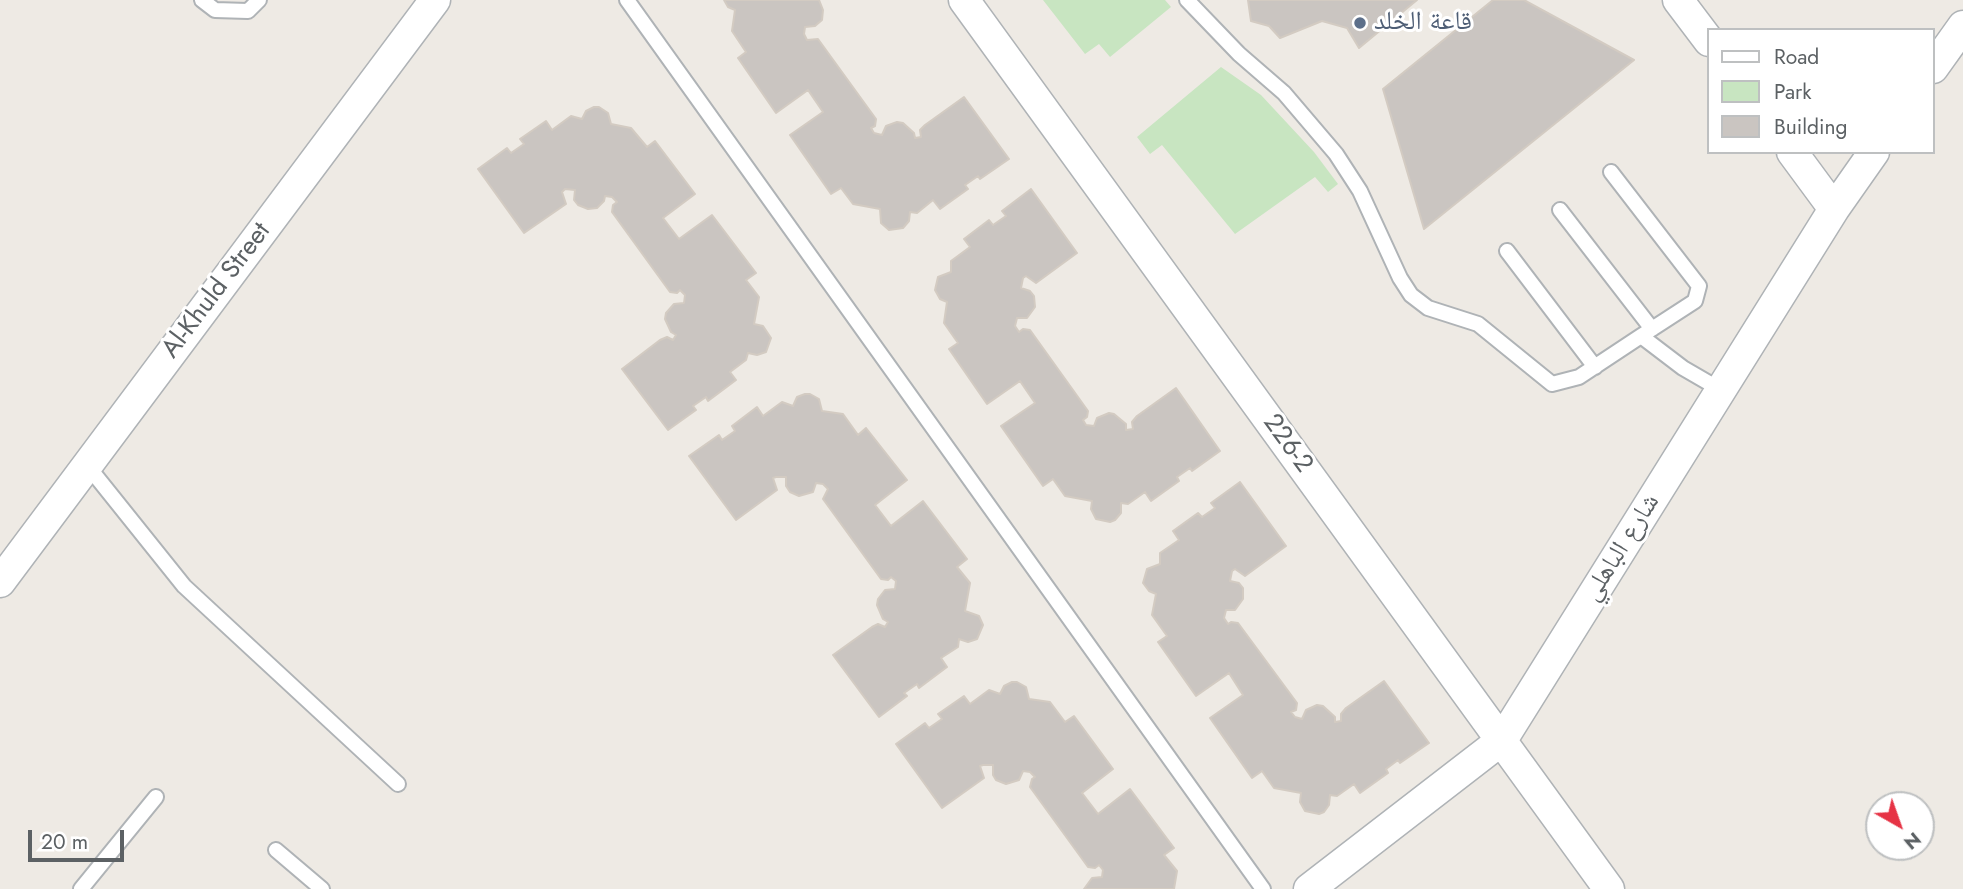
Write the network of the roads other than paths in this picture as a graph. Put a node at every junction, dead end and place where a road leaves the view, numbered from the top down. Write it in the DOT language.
graph roads {
  1 [pos="202,0"];
  2 [pos="259,0"];
  3 [pos="435,0"];
  4 [pos="627,0"];
  5 [pos="964,0"];
  6 [pos="1187,0"];
  7 [pos="1678,0"];
  8 [pos="1963,26"];
  9 [pos="1708,40"];
  10 [pos="1935,65"];
  11 [pos="1793,154"];
  12 [pos="1873,154"];
  13 [pos="1611,172"];
  14 [pos="1834,209"];
  15 [pos="1560,210"];
  16 [pos="1507,251"];
  17 [pos="1647,332"];
  18 [pos="1595,367"];
  19 [pos="1721,390"];
  20 [pos="87,466"];
  21 [pos="0,582"];
  22 [pos="1502,740"];
  23 [pos="398,784"];
  24 [pos="156,797"];
  25 [pos="276,850"];
  26 [pos="80,889"];
  27 [pos="322,889"];
  28 [pos="1263,889"];
  29 [pos="1309,889"];
  30 [pos="1609,889"];
  1 -- 2 [label="lane"];
  3 -- 20 [label="street, Al-Khuld Street"];
  4 -- 28 [label="lane"];
  5 -- 22 [label="street, 226-2"];
  6 -- 18 [label="lane"];
  7 -- 9 [label="street"];
  8 -- 10 [label="street"];
  11 -- 14 [label="street"];
  12 -- 14 [label="street, شارع الباهلي"];
  13 -- 17 [label="lane"];
  14 -- 19 [label="street, شارع الباهلي"];
  15 -- 17 [label="lane"];
  16 -- 18 [label="lane"];
  17 -- 18 [label="lane"];
  17 -- 19 [label="lane"];
  19 -- 22 [label="street, شارع الباهلي"];
  20 -- 21 [label="street, Al-Khuld Street"];
  20 -- 23 [label="lane"];
  22 -- 29 [label="street, شارع الباهلي"];
  22 -- 30 [label="street, 226-2"];
  24 -- 26 [label="lane"];
  25 -- 27 [label="lane"];
}
